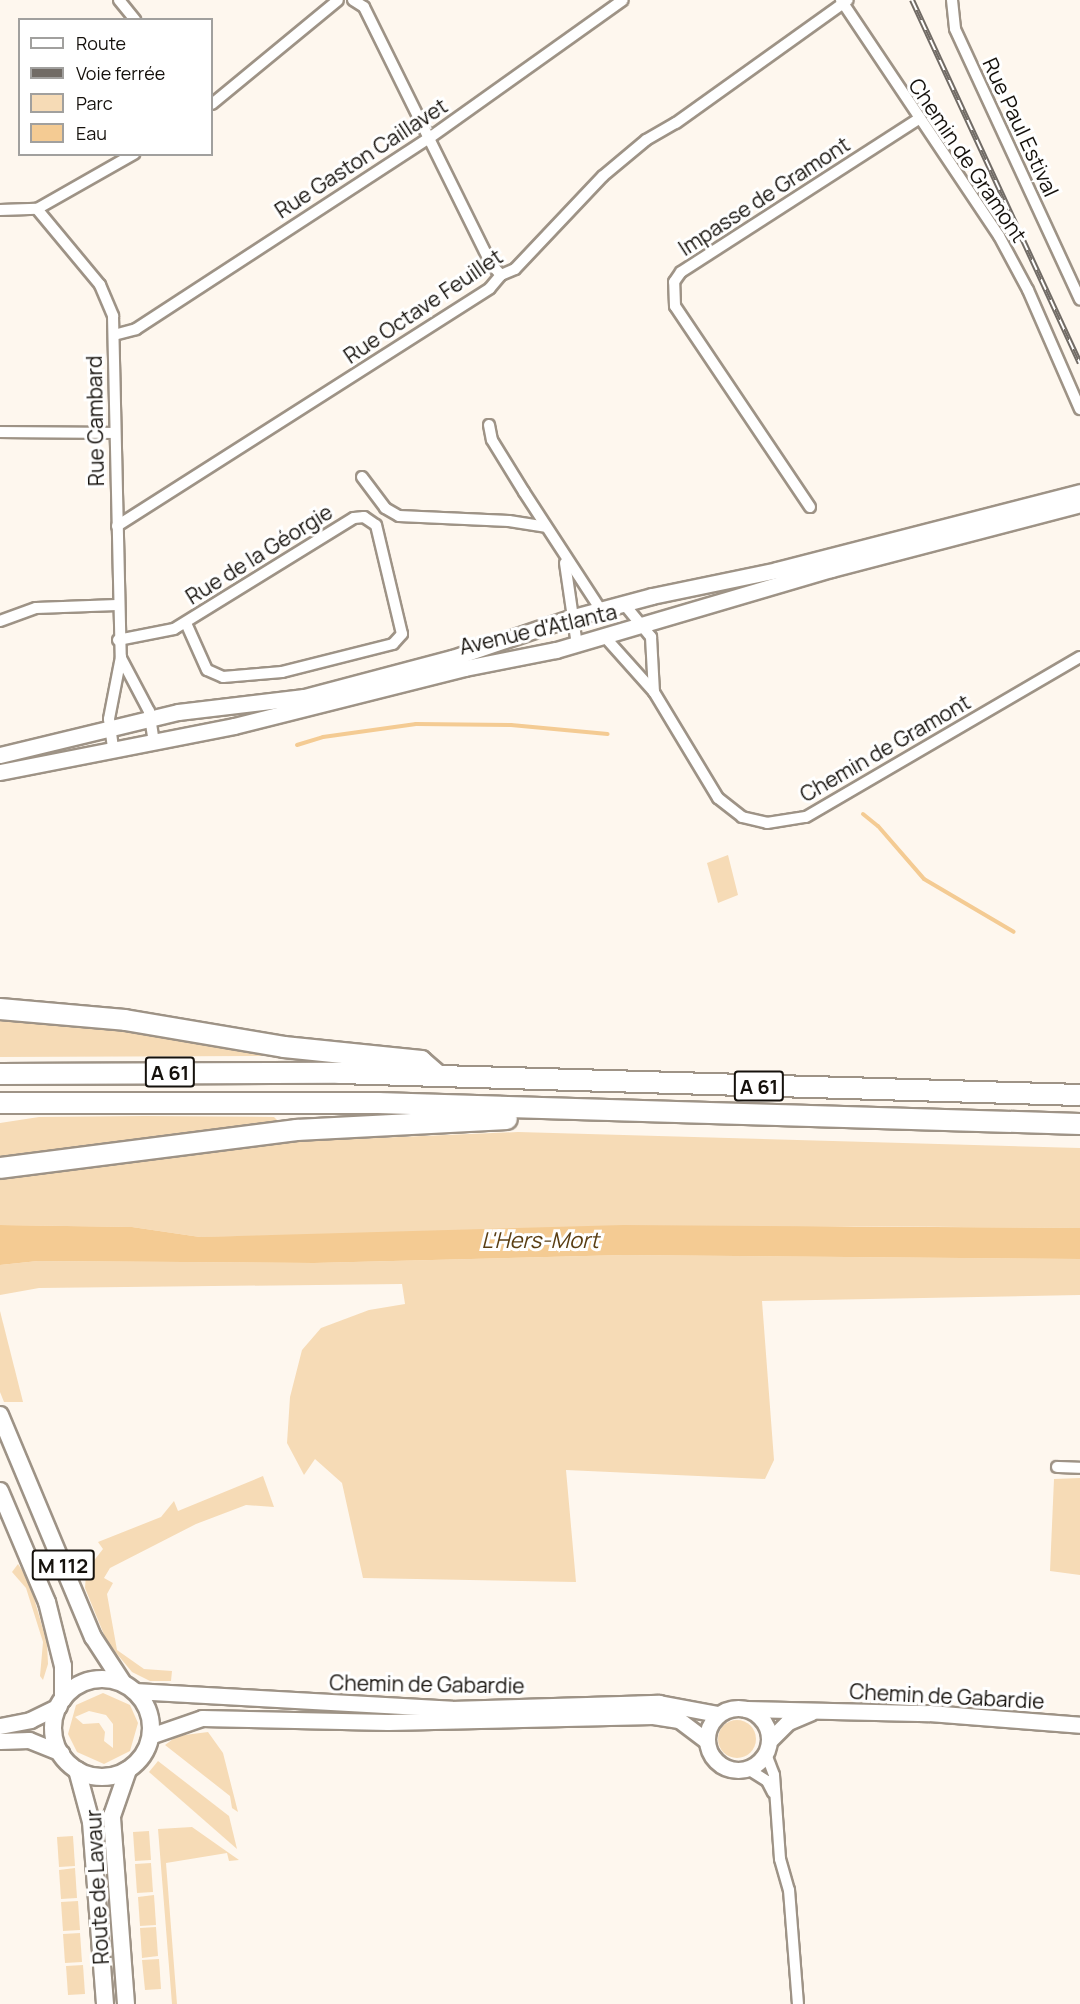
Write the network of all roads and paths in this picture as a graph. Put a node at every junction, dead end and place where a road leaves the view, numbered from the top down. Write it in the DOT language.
graph roads {
  1 [pos="119,0"];
  2 [pos="338,0"];
  3 [pos="353,0"];
  4 [pos="623,0"];
  5 [pos="952,0"];
  6 [pos="844,1"];
  7 [pos="133,18"];
  8 [pos="213,103"];
  9 [pos="920,118"];
  10 [pos="428,139"];
  11 [pos="130,156"];
  12 [pos="37,209"];
  13 [pos="0,210"];
  14 [pos="501,275"];
  15 [pos="1080,300"];
  16 [pos="114,335"];
  17 [pos="1080,409"];
  18 [pos="489,425"];
  19 [pos="0,432"];
  20 [pos="115,433"];
  21 [pos="362,477"];
  22 [pos="1080,492"];
  23 [pos="1080,504"];
  24 [pos="810,507"];
  25 [pos="117,526"];
  26 [pos="546,527"];
  27 [pos="562,554"];
  28 [pos="624,604"];
  29 [pos="117,605"];
  30 [pos="601,610"];
  31 [pos="570,618"];
  32 [pos="0,621"];
  33 [pos="186,622"];
  34 [pos="644,626"];
  35 [pos="604,636"];
  36 [pos="118,640"];
  37 [pos="577,645"];
  38 [pos="121,657"];
  39 [pos="1080,657"];
  40 [pos="654,692"];
  41 [pos="151,719"];
  42 [pos="108,728"];
  43 [pos="154,742"];
  44 [pos="113,748"];
  45 [pos="0,755"];
  46 [pos="0,772"];
  47 [pos="0,1009"];
  48 [pos="0,1074"];
  49 [pos="438,1076"];
  50 [pos="1080,1095"];
  51 [pos="0,1103"];
  52 [pos="626,1112"];
  53 [pos="1080,1124"];
  54 [pos="0,1168"];
  55 [pos="0,1415"];
  56 [pos="1057,1467"];
  57 [pos="1080,1468"];
  58 [pos="0,1491"];
  59 [pos="128,1687"];
  60 [pos="61,1702"];
  61 [pos="746,1708"];
  62 [pos="811,1712"];
  63 [pos="718,1714"];
  64 [pos="1080,1725"];
  65 [pos="0,1726"];
  66 [pos="150,1736"];
  67 [pos="706,1740"];
  68 [pos="0,1741"];
  69 [pos="768,1748"];
  70 [pos="61,1753"];
  71 [pos="748,1769"];
  72 [pos="77,1770"];
  73 [pos="128,1770"];
  74 [pos="778,1805"];
  75 [pos="105,2004"];
  76 [pos="126,2004"];
  77 [pos="798,2004"];
  1 -- 7 [label="street"];
  2 -- 8 [label="street"];
  3 -- 10 [label="street"];
  4 -- 10 [label="street, Rue Gaston Caillavet"];
  5 -- 15 [label="street, Rue Paul Estival"];
  6 -- 9 [label="street, Chemin de Gramont"];
  6 -- 14 [label="street, Rue Octave Feuillet"];
  9 -- 17 [label="street, Chemin de Gramont"];
  9 -- 24 [label="street, Impasse de Gramont"];
  10 -- 14 [label="street"];
  10 -- 16 [label="street, Rue Gaston Caillavet"];
  11 -- 12 [label="street"];
  12 -- 13 [label="street"];
  12 -- 16 [label="street, Rue Cambard"];
  14 -- 25 [label="street, Rue Octave Feuillet"];
  16 -- 20 [label="street, Rue Cambard"];
  18 -- 26 [label="street"];
  19 -- 20 [label="street"];
  20 -- 25 [label="street, Rue Cambard"];
  21 -- 26 [label="street"];
  22 -- 28 [label="main road, Avenue d'Atlanta"];
  23 -- 34 [label="main road, Avenue d'Atlanta"];
  25 -- 29 [label="street, Rue Cambard"];
  26 -- 27 [label="street"];
  27 -- 30 [label="street"];
  27 -- 31 [label="street"];
  28 -- 30 [label="main road, Avenue d'Atlanta"];
  28 -- 34 [label="street"];
  29 -- 32 [label="street"];
  29 -- 36 [label="street, Rue Cambard"];
  30 -- 31 [label="main road, Avenue d'Atlanta"];
  30 -- 35 [label="main road"];
  31 -- 37 [label="street"];
  31 -- 41 [label="main road, Avenue d'Atlanta"];
  33 -- 33 [label="street, Rue de la Géorgie"];
  33 -- 36 [label="street, Rue de la Géorgie"];
  34 -- 35 [label="main road, Avenue d'Atlanta"];
  34 -- 40 [label="street"];
  35 -- 37 [label="main road, Avenue d'Atlanta"];
  35 -- 40 [label="street, Chemin de Gramont"];
  36 -- 38 [label="street, Rue Cambard"];
  37 -- 43 [label="main road, Avenue d'Atlanta"];
  38 -- 41 [label="street, Rue Cambard"];
  38 -- 42 [label="street, Rue Cambard"];
  39 -- 40 [label="street, Chemin de Gramont"];
  41 -- 42 [label="main road, Avenue d'Atlanta"];
  41 -- 43 [label="street, Rue Cambard"];
  42 -- 44 [label="street, Rue Cambard"];
  42 -- 45 [label="main road, Avenue d'Atlanta"];
  43 -- 44 [label="main road, Avenue d'Atlanta"];
  44 -- 46 [label="main road, Avenue d'Atlanta"];
  47 -- 49 [label="highway"];
  48 -- 49 [label="highway, A 61"];
  49 -- 50 [label="highway, A 61"];
  51 -- 52 [label="highway, A 61"];
  52 -- 53 [label="highway, A 61"];
  52 -- 54 [label="highway"];
  55 -- 59 [label="main road, M 112"];
  56 -- 57 [label="street"];
  58 -- 60 [label="main road, M 112"];
  59 -- 60 [label="main road"];
  59 -- 63 [label="main road, Chemin de Gabardie"];
  59 -- 66 [label="main road"];
  60 -- 65 [label="main road"];
  60 -- 70 [label="main road"];
  61 -- 62 [label="main road, Chemin de Gabardie"];
  61 -- 63 [label="main road"];
  61 -- 69 [label="main road"];
  62 -- 64 [label="main road, Chemin de Gabardie"];
  62 -- 69 [label="main road, Chemin de Gabardie"];
  63 -- 67 [label="main road"];
  66 -- 67 [label="main road, Chemin de Gabardie"];
  66 -- 73 [label="main road"];
  67 -- 71 [label="main road"];
  68 -- 70 [label="main road"];
  69 -- 71 [label="main road"];
  69 -- 74 [label="street"];
  70 -- 72 [label="main road"];
  71 -- 74 [label="street"];
  72 -- 73 [label="main road"];
  72 -- 75 [label="main road, Route de Lavaur"];
  73 -- 76 [label="main road, Route de Lavaur"];
  74 -- 77 [label="street"];
}
